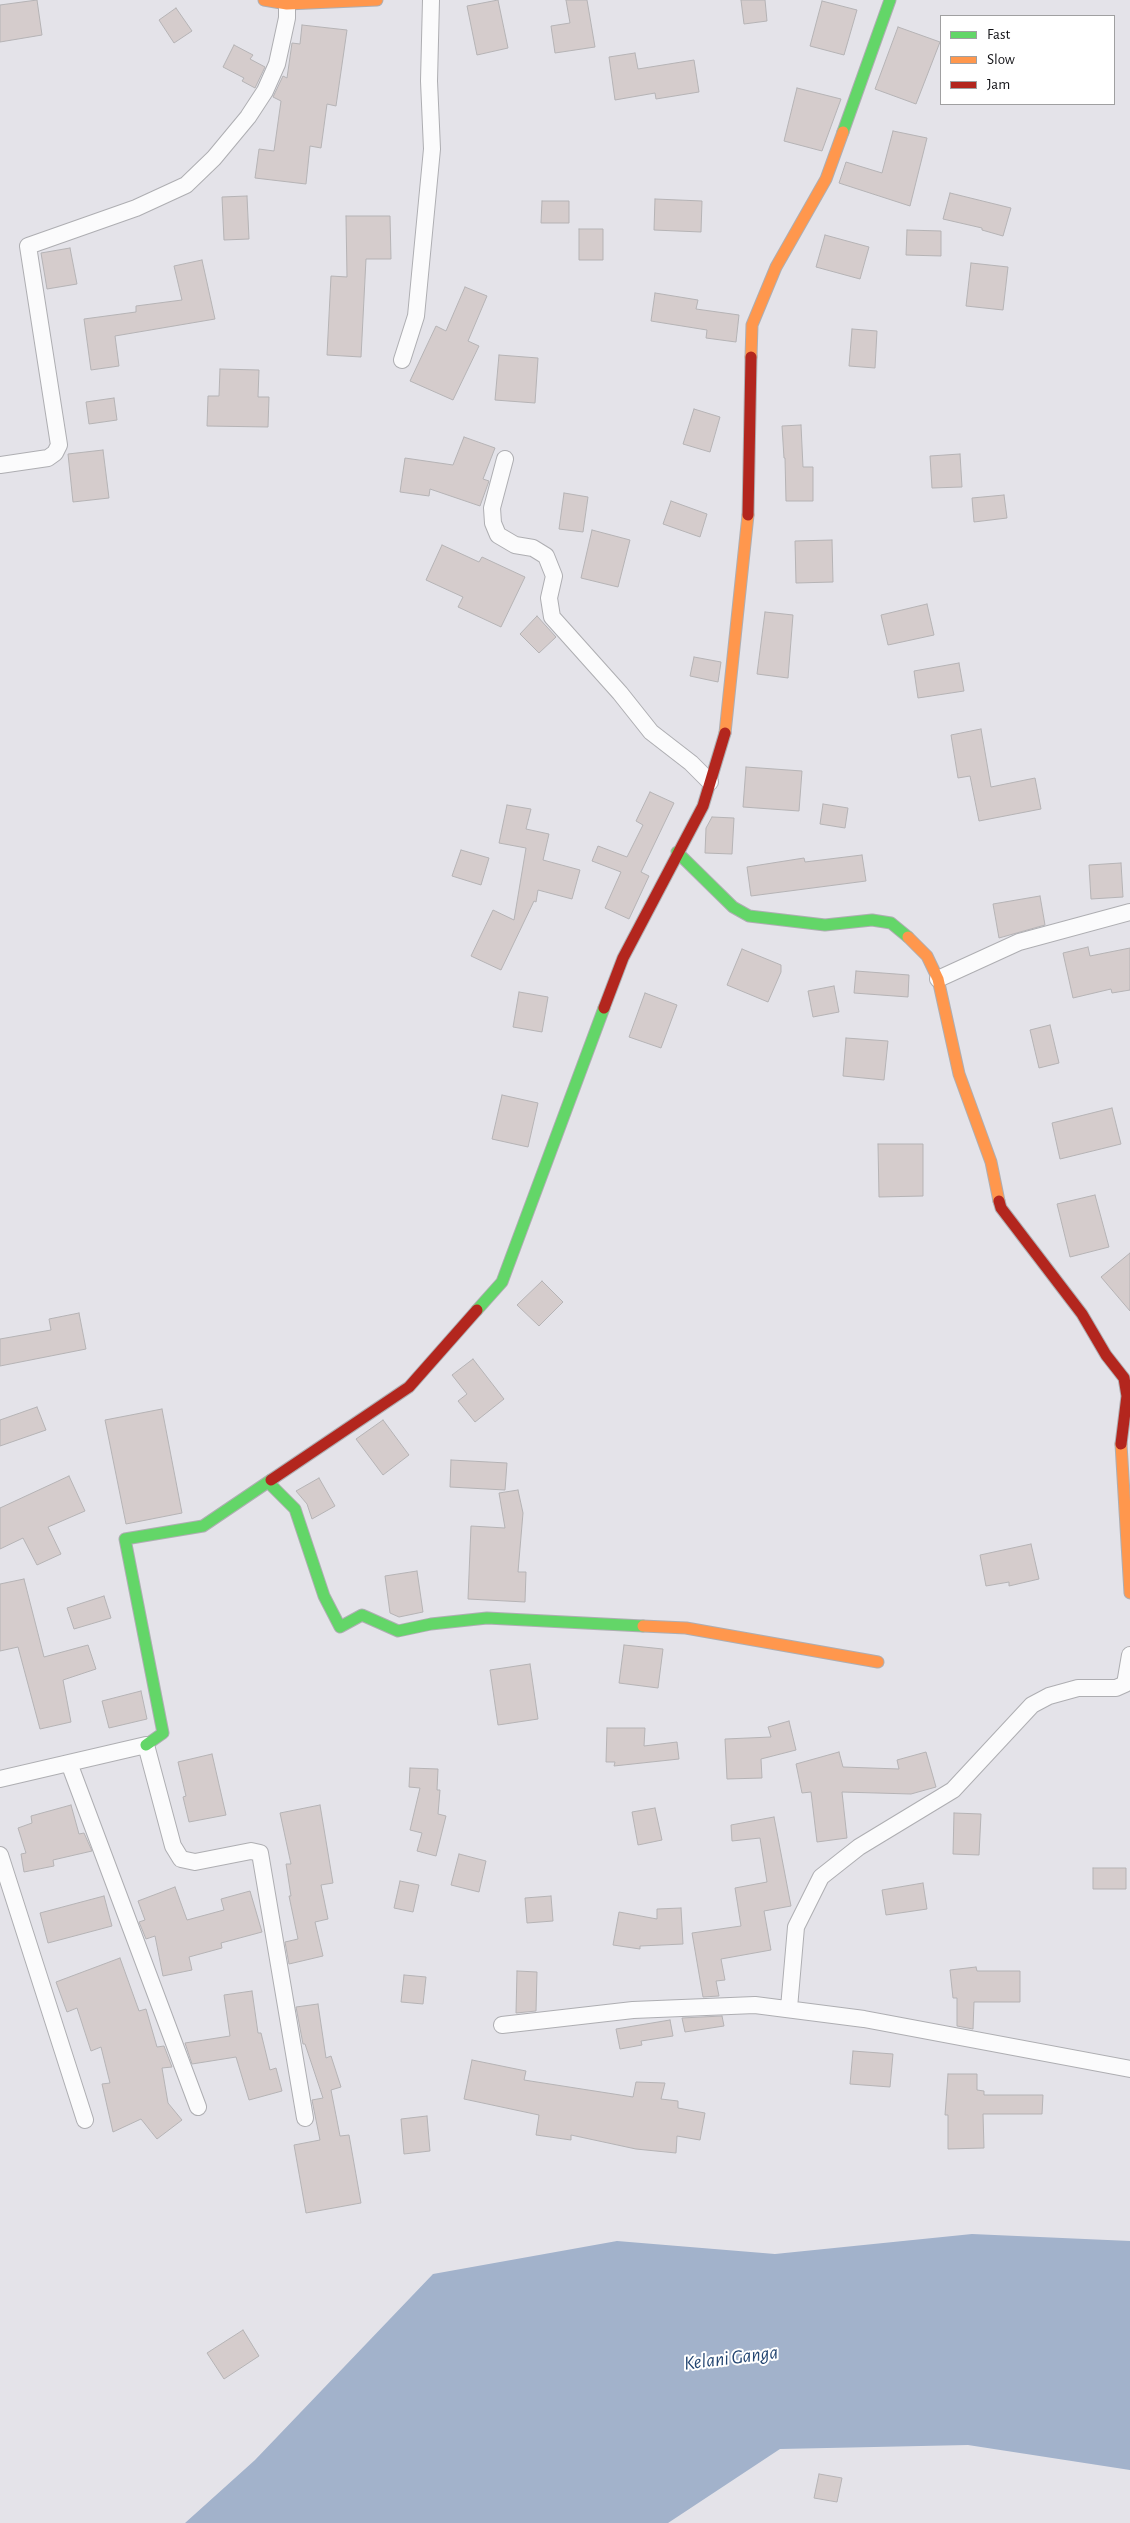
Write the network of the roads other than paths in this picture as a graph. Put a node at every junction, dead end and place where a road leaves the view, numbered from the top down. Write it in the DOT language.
graph roads {
  1 [pos="264,0"];
  2 [pos="377,0"];
  3 [pos="431,0"];
  4 [pos="890,0"];
  5 [pos="287,4"];
  6 [pos="402,360"];
  7 [pos="505,458"];
  8 [pos="0,465"];
  9 [pos="710,782"];
  10 [pos="677,852"];
  11 [pos="1130,912"];
  12 [pos="938,978"];
  13 [pos="268,1482"];
  14 [pos="1130,1593"];
  15 [pos="1130,1655"];
  16 [pos="878,1662"];
  17 [pos="146,1745"];
  18 [pos="69,1763"];
  19 [pos="0,1779"];
  20 [pos="0,1855"];
  21 [pos="789,2008"];
  22 [pos="502,2025"];
  23 [pos="1130,2070"];
  24 [pos="198,2107"];
  25 [pos="305,2118"];
  26 [pos="85,2120"];
  1 -- 5 [label="street"];
  2 -- 5 [label="street"];
  3 -- 6 [label="street"];
  4 -- 9 [label="street"];
  5 -- 8 [label="street"];
  7 -- 9 [label="street"];
  9 -- 10 [label="street"];
  10 -- 12 [label="street"];
  10 -- 13 [label="street"];
  11 -- 12 [label="street"];
  12 -- 14 [label="street"];
  13 -- 16 [label="street"];
  13 -- 17 [label="street"];
  15 -- 21 [label="street"];
  17 -- 18 [label="street"];
  17 -- 25 [label="street"];
  18 -- 19 [label="street"];
  18 -- 24 [label="street"];
  20 -- 26 [label="street"];
  21 -- 22 [label="street"];
  21 -- 23 [label="street"];
}
